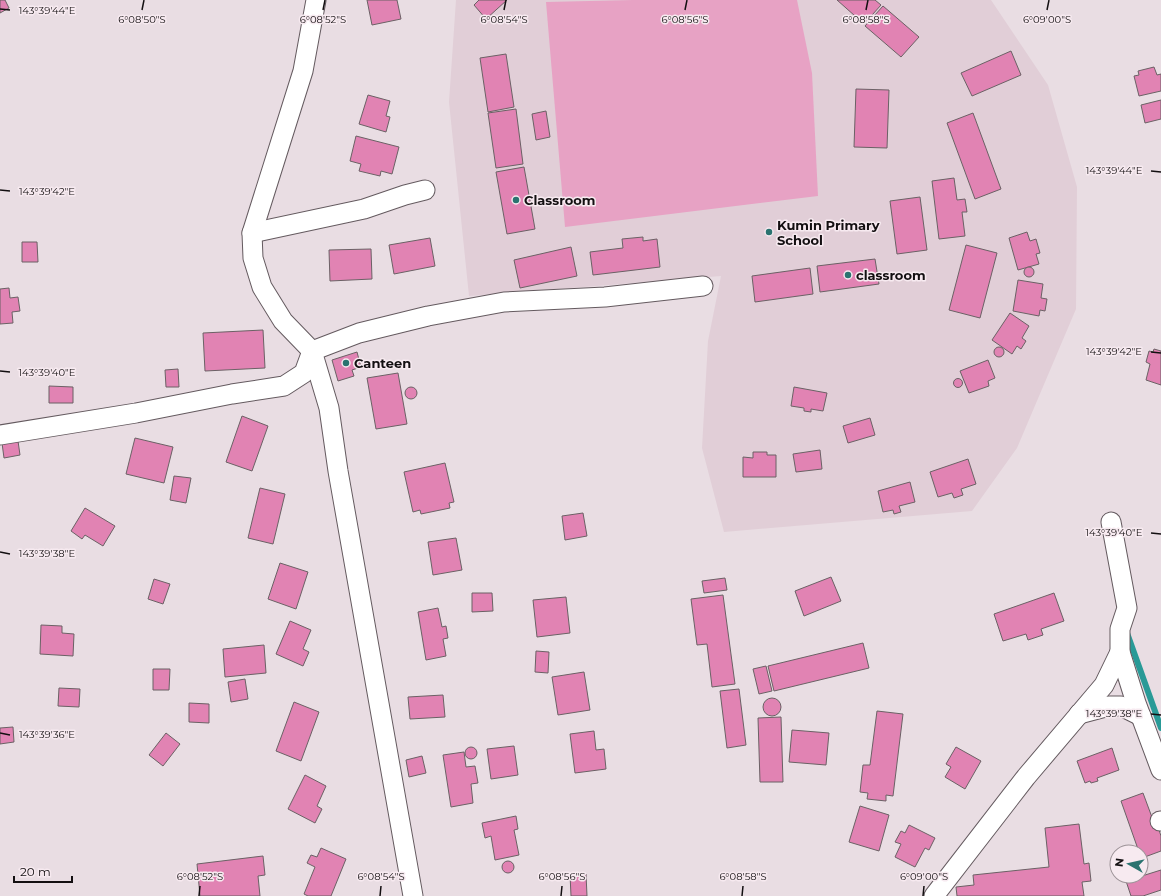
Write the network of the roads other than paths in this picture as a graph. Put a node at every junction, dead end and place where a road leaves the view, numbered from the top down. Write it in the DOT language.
graph roads {
  1 [pos="316,0"];
  2 [pos="425,190"];
  3 [pos="252,233"];
  4 [pos="703,286"];
  5 [pos="312,351"];
  6 [pos="0,435"];
  7 [pos="1111,522"];
  8 [pos="1120,652"];
  9 [pos="1079,714"];
  10 [pos="1141,716"];
  11 [pos="1161,770"];
  12 [pos="413,896"];
  13 [pos="934,896"];
  1 -- 3 [label="street"];
  2 -- 3 [label="street"];
  3 -- 5 [label="street"];
  4 -- 5 [label="street"];
  5 -- 6 [label="street"];
  5 -- 12 [label="street"];
  7 -- 8 [label="street"];
  8 -- 9 [label="street"];
  8 -- 10 [label="street"];
  9 -- 10 [label="street"];
  9 -- 13 [label="street"];
  10 -- 11 [label="street"];
}
